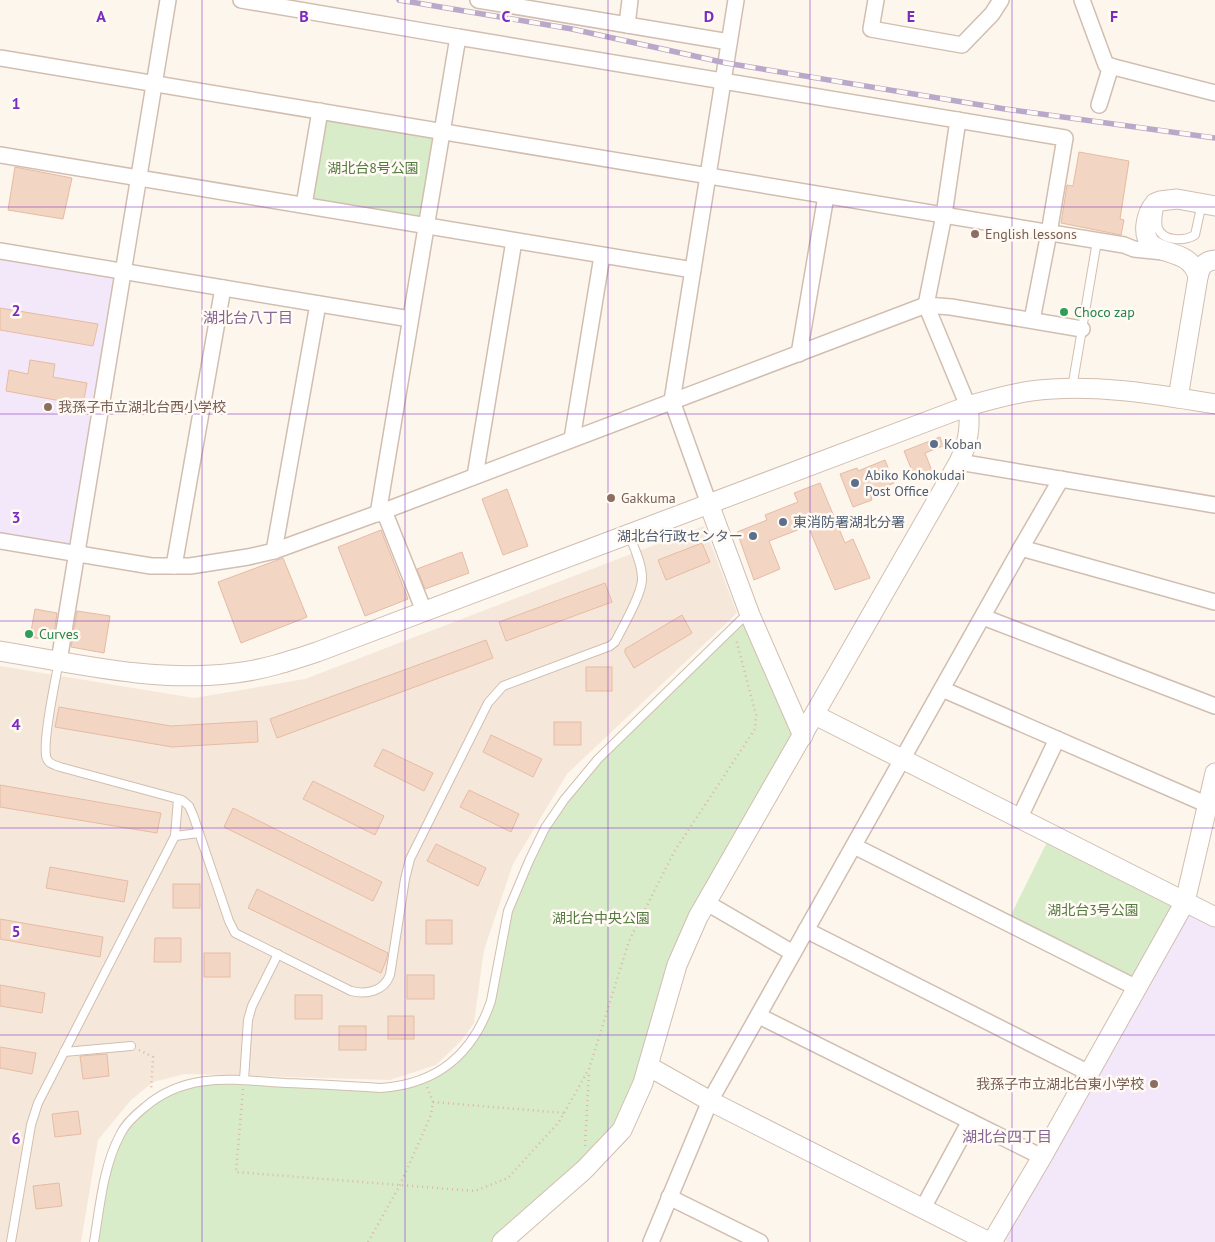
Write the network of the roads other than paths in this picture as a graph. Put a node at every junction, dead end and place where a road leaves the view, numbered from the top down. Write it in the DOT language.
graph roads {
  1 [pos="168,0"];
  2 [pos="241,0"];
  3 [pos="478,0"];
  4 [pos="630,0"];
  5 [pos="736,0"];
  6 [pos="876,0"];
  7 [pos="1001,0"];
  8 [pos="1082,0"];
  9 [pos="522,4"];
  10 [pos="626,25"];
  11 [pos="458,37"];
  12 [pos="729,42"];
  13 [pos="0,58"];
  14 [pos="1110,66"];
  15 [pos="723,82"];
  16 [pos="154,83"];
  17 [pos="1215,93"];
  18 [pos="1100,104"];
  19 [pos="320,111"];
  20 [pos="958,120"];
  21 [pos="442,131"];
  22 [pos="0,155"];
  23 [pos="709,175"];
  24 [pos="139,178"];
  25 [pos="826,196"];
  26 [pos="1160,200"];
  27 [pos="304,205"];
  28 [pos="1208,205"];
  29 [pos="944,215"];
  30 [pos="425,226"];
  31 [pos="1145,232"];
  32 [pos="1049,233"];
  33 [pos="1097,240"];
  34 [pos="514,241"];
  35 [pos="1124,245"];
  36 [pos="0,251"];
  37 [pos="1163,252"];
  38 [pos="602,256"];
  39 [pos="1215,260"];
  40 [pos="693,270"];
  41 [pos="123,271"];
  42 [pos="1198,277"];
  43 [pos="223,288"];
  44 [pos="318,304"];
  45 [pos="926,304"];
  46 [pos="410,319"];
  47 [pos="1032,320"];
  48 [pos="1082,329"];
  49 [pos="799,354"];
  50 [pos="1072,388"];
  51 [pos="1178,398"];
  52 [pos="672,401"];
  53 [pos="1215,404"];
  54 [pos="968,406"];
  55 [pos="572,439"];
  56 [pos="959,462"];
  57 [pos="475,476"];
  58 [pos="1061,479"];
  59 [pos="709,504"];
  60 [pos="1215,505"];
  61 [pos="381,512"];
  62 [pos="629,534"];
  63 [pos="0,541"];
  64 [pos="1021,548"];
  65 [pos="274,551"];
  66 [pos="76,554"];
  67 [pos="174,566"];
  68 [pos="1215,602"];
  69 [pos="424,611"];
  70 [pos="749,611"];
  71 [pos="983,617"];
  72 [pos="0,651"];
  73 [pos="59,661"];
  74 [pos="942,689"];
  75 [pos="1215,706"];
  76 [pos="815,715"];
  77 [pos="803,736"];
  78 [pos="1057,739"];
  79 [pos="902,760"];
  80 [pos="1215,773"];
  81 [pos="178,799"];
  82 [pos="1208,805"];
  83 [pos="1019,819"];
  84 [pos="199,833"];
  85 [pos="174,836"];
  86 [pos="854,846"];
  87 [pos="1185,902"];
  88 [pos="706,903"];
  89 [pos="1215,917"];
  90 [pos="806,930"];
  91 [pos="793,953"];
  92 [pos="278,954"];
  93 [pos="1137,988"];
  94 [pos="759,1016"];
  95 [pos="131,1046"];
  96 [pos="64,1052"];
  97 [pos="648,1066"];
  98 [pos="1089,1073"];
  99 [pos="244,1080"];
  100 [pos="710,1101"];
  101 [pos="970,1121"];
  102 [pos="1042,1157"];
  103 [pos="669,1197"];
  104 [pos="923,1208"];
  105 [pos="11,1242"];
  106 [pos="94,1242"];
  107 [pos="502,1242"];
  108 [pos="650,1242"];
  109 [pos="760,1242"];
  110 [pos="990,1242"];
  1 -- 16 [label="street"];
  2 -- 11 [label="street"];
  3 -- 9 [label="street"];
  4 -- 10 [label="street"];
  5 -- 12 [label="street"];
  6 -- 7 [label="street"];
  8 -- 14 [label="street"];
  9 -- 10 [label="street"];
  10 -- 12 [label="street"];
  11 -- 15 [label="street"];
  11 -- 21 [label="street"];
  12 -- 15 [label="street"];
  13 -- 16 [label="street"];
  14 -- 17 [label="street"];
  14 -- 18 [label="street"];
  15 -- 20 [label="street"];
  15 -- 23 [label="street"];
  16 -- 19 [label="street"];
  16 -- 24 [label="street"];
  19 -- 21 [label="street"];
  19 -- 27 [label="street"];
  20 -- 29 [label="street"];
  20 -- 32 [label="street"];
  21 -- 23 [label="street"];
  21 -- 30 [label="street"];
  22 -- 24 [label="street"];
  23 -- 25 [label="street"];
  23 -- 40 [label="street"];
  24 -- 27 [label="street"];
  24 -- 41 [label="street"];
  25 -- 29 [label="street"];
  25 -- 49 [label="street"];
  26 -- 28 [label="street"];
  26 -- 28 [label="lane"];
  26 -- 31 [label="street"];
  27 -- 30 [label="street"];
  29 -- 32 [label="street"];
  29 -- 45 [label="street"];
  30 -- 34 [label="street"];
  30 -- 46 [label="street"];
  31 -- 35 [label="street"];
  31 -- 37 [label="street"];
  32 -- 33 [label="street"];
  32 -- 47 [label="street"];
  33 -- 35 [label="street"];
  33 -- 48 [label="lane"];
  34 -- 38 [label="street"];
  34 -- 57 [label="street"];
  35 -- 37 [label="street"];
  36 -- 41 [label="street"];
  37 -- 42 [label="street"];
  38 -- 40 [label="street"];
  38 -- 55 [label="street"];
  39 -- 42 [label="street"];
  40 -- 52 [label="street"];
  41 -- 43 [label="street"];
  41 -- 66 [label="street"];
  42 -- 51 [label="street"];
  43 -- 44 [label="street"];
  43 -- 67 [label="street"];
  44 -- 46 [label="street"];
  44 -- 65 [label="street"];
  45 -- 47 [label="street"];
  45 -- 49 [label="street"];
  45 -- 54 [label="street"];
  46 -- 61 [label="street"];
  47 -- 48 [label="street"];
  48 -- 50 [label="lane"];
  49 -- 52 [label="street"];
  50 -- 51 [label="street"];
  50 -- 54 [label="street"];
  51 -- 53 [label="street"];
  52 -- 55 [label="street"];
  52 -- 59 [label="street"];
  54 -- 56 [label="street"];
  54 -- 59 [label="street"];
  55 -- 57 [label="street"];
  56 -- 58 [label="street"];
  56 -- 76 [label="street"];
  57 -- 61 [label="street"];
  58 -- 60 [label="street"];
  58 -- 64 [label="street"];
  59 -- 62 [label="street"];
  59 -- 70 [label="street"];
  61 -- 65 [label="street"];
  61 -- 69 [label="street"];
  62 -- 69 [label="street"];
  62 -- 92 [label="lane"];
  63 -- 66 [label="street"];
  64 -- 68 [label="street"];
  64 -- 71 [label="street"];
  65 -- 67 [label="street"];
  66 -- 67 [label="street"];
  66 -- 73 [label="street"];
  69 -- 73 [label="street"];
  70 -- 77 [label="street"];
  70 -- 99 [label="lane"];
  71 -- 74 [label="street"];
  71 -- 75 [label="street"];
  72 -- 73 [label="street"];
  73 -- 81 [label="lane"];
  74 -- 78 [label="street"];
  74 -- 79 [label="street"];
  76 -- 77 [label="street"];
  76 -- 79 [label="street"];
  77 -- 88 [label="street"];
  78 -- 82 [label="street"];
  78 -- 83 [label="street"];
  79 -- 83 [label="street"];
  79 -- 86 [label="street"];
  80 -- 82 [label="street"];
  81 -- 84 [label="lane"];
  81 -- 85 [label="lane"];
  82 -- 87 [label="street"];
  83 -- 87 [label="street"];
  84 -- 85 [label="lane"];
  84 -- 92 [label="lane"];
  85 -- 96 [label="lane"];
  86 -- 90 [label="street"];
  86 -- 93 [label="street"];
  87 -- 89 [label="street"];
  87 -- 93 [label="street"];
  88 -- 91 [label="street"];
  88 -- 97 [label="street"];
  90 -- 91 [label="street"];
  90 -- 98 [label="street"];
  91 -- 94 [label="street"];
  92 -- 99 [label="lane"];
  93 -- 98 [label="street"];
  94 -- 100 [label="street"];
  94 -- 101 [label="street"];
  95 -- 96 [label="lane"];
  96 -- 105 [label="lane"];
  97 -- 100 [label="street"];
  97 -- 107 [label="street"];
  98 -- 102 [label="street"];
  99 -- 106 [label="lane"];
  100 -- 103 [label="street"];
  100 -- 104 [label="street"];
  101 -- 102 [label="street"];
  101 -- 104 [label="street"];
  102 -- 110 [label="street"];
  103 -- 108 [label="street"];
  103 -- 109 [label="street"];
  104 -- 110 [label="street"];
}
